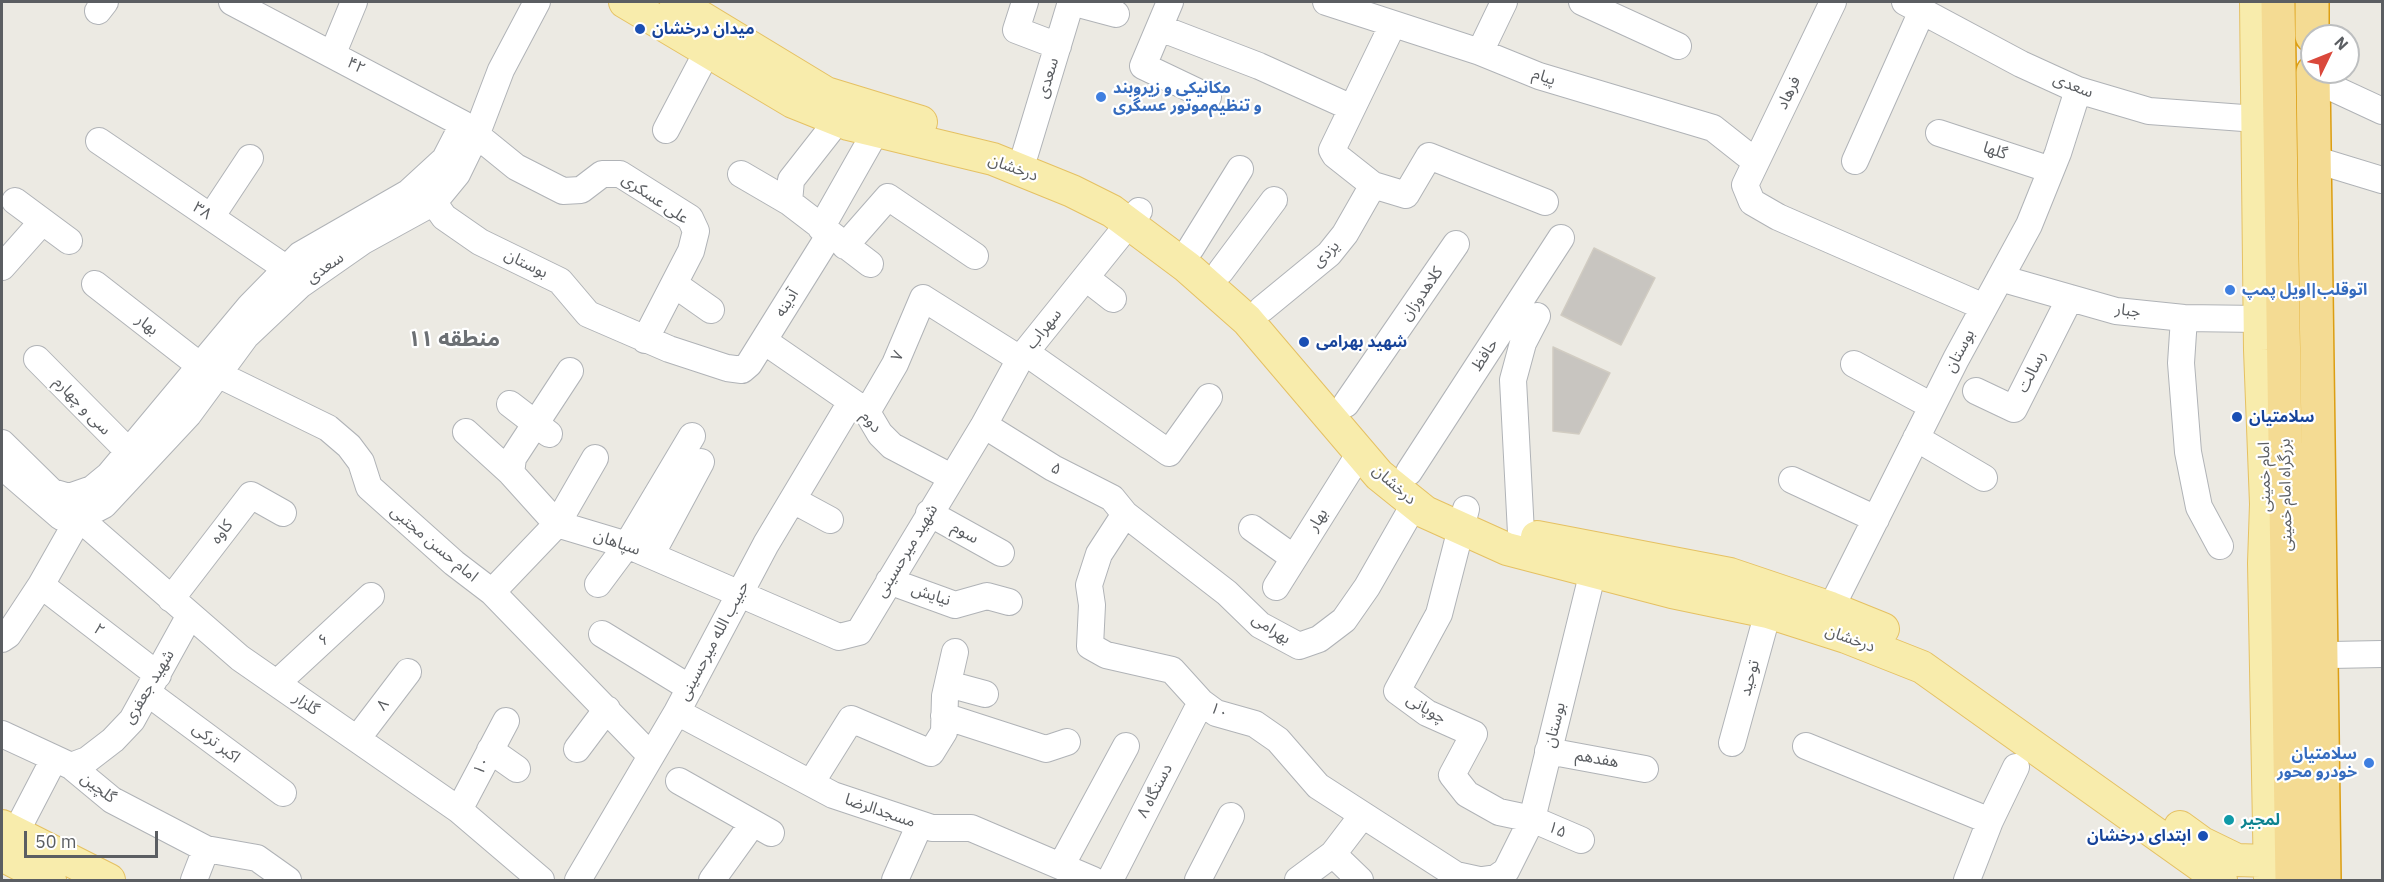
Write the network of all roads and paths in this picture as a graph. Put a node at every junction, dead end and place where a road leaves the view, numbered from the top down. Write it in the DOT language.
graph roads {
  1 [pos="232,2"];
  2 [pos="354,2"];
  3 [pos="519,2"];
  4 [pos="537,2"];
  5 [pos="625,2"];
  6 [pos="676,2"];
  7 [pos="1025,2"];
  8 [pos="1071,2"];
  9 [pos="1170,2"];
  10 [pos="1326,2"];
  11 [pos="1504,2"];
  12 [pos="1582,2"];
  13 [pos="1833,2"];
  14 [pos="2256,2"];
  15 [pos="2278,2"];
  16 [pos="2312,2"];
  17 [pos="2326,2"];
  18 [pos="1914,6"];
  19 [pos="1116,14"];
  20 [pos="1393,24"];
  21 [pos="2312,24"];
  22 [pos="2326,24"];
  23 [pos="1160,28"];
  24 [pos="1058,46"];
  25 [pos="1678,46"];
  26 [pos="708,50"];
  27 [pos="1479,52"];
  28 [pos="333,53"];
  29 [pos="2321,84"];
  30 [pos="2321,84"];
  31 [pos="2335,84"];
  32 [pos="2078,90"];
  33 [pos="1208,97"];
  34 [pos="1352,108"];
  35 [pos="2382,111"];
  36 [pos="2257,119"];
  37 [pos="838,120"];
  38 [pos="470,129"];
  39 [pos="666,130"];
  40 [pos="876,131"];
  41 [pos="1939,133"];
  42 [pos="99,141"];
  43 [pos="1025,154"];
  44 [pos="250,158"];
  45 [pos="1855,161"];
  46 [pos="1756,162"];
  47 [pos="2326,163"];
  48 [pos="1240,169"];
  49 [pos="2051,170"];
  50 [pos="741,174"];
  51 [pos="2382,180"];
  52 [pos="1373,184"];
  53 [pos="426,193"];
  54 [pos="1274,200"];
  55 [pos="15,201"];
  56 [pos="789,202"];
  57 [pos="1545,202"];
  58 [pos="211,217"];
  59 [pos="1135,218"];
  60 [pos="42,222"];
  61 [pos="832,236"];
  62 [pos="1562,238"];
  63 [pos="69,241"];
  64 [pos="1456,244"];
  65 [pos="1191,248"];
  66 [pos="975,256"];
  67 [pos="870,264"];
  68 [pos="2,267"];
  69 [pos="1221,271"];
  70 [pos="294,277"];
  71 [pos="1086,278"];
  72 [pos="2000,278"];
  73 [pos="94,284"];
  74 [pos="674,284"];
  75 [pos="923,298"];
  76 [pos="1113,298"];
  77 [pos="2070,298"];
  78 [pos="1984,307"];
  79 [pos="1262,309"];
  80 [pos="711,310"];
  81 [pos="1538,316"];
  82 [pos="2184,318"];
  83 [pos="2260,319"];
  84 [pos="645,340"];
  85 [pos="764,341"];
  86 [pos="1022,356"];
  87 [pos="37,359"];
  88 [pos="1854,364"];
  89 [pos="208,370"];
  90 [pos="742,370"];
  91 [pos="570,371"];
  92 [pos="1976,391"];
  93 [pos="1209,397"];
  94 [pos="510,404"];
  95 [pos="1346,404"];
  96 [pos="1932,406"];
  97 [pos="859,407"];
  98 [pos="984,425"];
  99 [pos="543,429"];
  100 [pos="466,432"];
  101 [pos="692,436"];
  102 [pos="1916,438"];
  103 [pos="2,443"];
  104 [pos="1360,453"];
  105 [pos="595,458"];
  106 [pos="135,459"];
  107 [pos="701,462"];
  108 [pos="2,466"];
  109 [pos="1409,472"];
  110 [pos="511,473"];
  111 [pos="951,477"];
  112 [pos="1984,478"];
  113 [pos="1792,480"];
  114 [pos="793,500"];
  115 [pos="1414,503"];
  116 [pos="74,507"];
  117 [pos="283,513"];
  118 [pos="929,513"];
  119 [pos="1125,513"];
  120 [pos="1463,518"];
  121 [pos="1876,519"];
  122 [pos="831,520"];
  123 [pos="557,524"];
  124 [pos="1252,528"];
  125 [pos="1521,533"];
  126 [pos="627,545"];
  127 [pos="2220,546"];
  128 [pos="1001,553"];
  129 [pos="651,555"];
  130 [pos="1294,558"];
  131 [pos="1595,560"];
  132 [pos="889,581"];
  133 [pos="598,584"];
  134 [pos="41,585"];
  135 [pos="1276,587"];
  136 [pos="492,592"];
  137 [pos="740,594"];
  138 [pos="371,596"];
  139 [pos="1009,602"];
  140 [pos="180,607"];
  141 [pos="1831,608"];
  142 [pos="1768,612"];
  143 [pos="602,634"];
  144 [pos="2,639"];
  145 [pos="955,652"];
  146 [pos="2382,654"];
  147 [pos="2331,655"];
  148 [pos="408,672"];
  149 [pos="277,683"];
  150 [pos="153,684"];
  151 [pos="948,684"];
  152 [pos="690,688"];
  153 [pos="985,694"];
  154 [pos="1201,702"];
  155 [pos="607,709"];
  156 [pos="677,712"];
  157 [pos="944,716"];
  158 [pos="506,721"];
  159 [pos="2,734"];
  160 [pos="357,739"];
  161 [pos="1067,742"];
  162 [pos="1732,743"];
  163 [pos="1126,746"];
  164 [pos="1806,746"];
  165 [pos="577,749"];
  166 [pos="490,750"];
  167 [pos="1548,751"];
  168 [pos="651,756"];
  169 [pos="62,763"];
  170 [pos="2016,767"];
  171 [pos="517,769"];
  172 [pos="1645,769"];
  173 [pos="679,781"];
  174 [pos="811,783"];
  175 [pos="283,793"];
  176 [pos="459,810"];
  177 [pos="1231,816"];
  178 [pos="1362,816"];
  179 [pos="1532,819"];
  180 [pos="1990,820"];
  181 [pos="920,824"];
  182 [pos="1581,840"];
  183 [pos="5,848"];
  184 [pos="206,849"];
  185 [pos="1333,854"];
  186 [pos="1061,866"];
  187 [pos="2230,874"];
  188 [pos="2277,874"];
  189 [pos="1467,879"];
  190 [pos="50,880"];
  191 [pos="109,880"];
  192 [pos="194,880"];
  193 [pos="288,880"];
  194 [pos="542,880"];
  195 [pos="578,880"];
  196 [pos="712,880"];
  197 [pos="895,880"];
  198 [pos="1093,880"];
  199 [pos="1110,880"];
  200 [pos="1198,880"];
  201 [pos="1298,880"];
  202 [pos="1360,880"];
  203 [pos="1967,880"];
  204 [pos="2324,880"];
  205 [pos="2333,880"];
  1 -- 28 [label="street, ۴۲"];
  2 -- 28 [label="street"];
  3 -- 38 [label="street, سعدی"];
  4 -- 38 [label="street, سعدی"];
  5 -- 26 [label="main road, درخشان"];
  6 -- 43 [label="main road, درخشان"];
  7 -- 24 [label="street"];
  8 -- 19 [label="street"];
  8 -- 24 [label="street, سعدی"];
  9 -- 23 [label="street"];
  10 -- 20 [label="street, پیام"];
  11 -- 27 [label="street"];
  12 -- 25 [label="street"];
  13 -- 46 [label="street, فرهاد"];
  14 -- 36 [label="main road, امام خمینی"];
  15 -- 188 [label="highway, بزرگراه امام خمینی"];
  16 -- 21 [label="highway"];
  17 -- 22 [label="main road"];
  18 -- 32 [label="street, سعدی"];
  18 -- 45 [label="street"];
  20 -- 27 [label="street, پیام"];
  20 -- 34 [label="street"];
  23 -- 33 [label="street"];
  23 -- 34 [label="street"];
  24 -- 43 [label="street, سعدی"];
  26 -- 37 [label="main road, درخشان"];
  26 -- 39 [label="street"];
  27 -- 46 [label="street, پیام"];
  28 -- 38 [label="street, ۴۲"];
  29 -- 47 [label="main road"];
  30 -- 204 [label="highway, بزرگراه امام خمینی"];
  31 -- 35 [label="street"];
  32 -- 36 [label="street, سعدی"];
  32 -- 49 [label="street, بوستان"];
  34 -- 52 [label="street"];
  36 -- 83 [label="main road, امام خمینی"];
  37 -- 40 [label="main road, درخشان"];
  37 -- 56 [label="street"];
  38 -- 53 [label="street, سعدی"];
  38 -- 74 [label="street, علی عسکری"];
  40 -- 59 [label="main road, درخشان"];
  40 -- 61 [label="street"];
  41 -- 49 [label="street, گلها"];
  42 -- 58 [label="street, ۳۸"];
  43 -- 59 [label="main road, درخشان"];
  44 -- 58 [label="street"];
  46 -- 78 [label="street, فرهاد"];
  47 -- 51 [label="street"];
  47 -- 147 [label="main road"];
  48 -- 65 [label="street"];
  49 -- 72 [label="street, بوستان"];
  50 -- 56 [label="street"];
  52 -- 57 [label="street"];
  52 -- 79 [label="street, یزدی"];
  53 -- 70 [label="street, سعدی"];
  53 -- 84 [label="street, بوستان"];
  54 -- 69 [label="street"];
  55 -- 60 [label="street"];
  56 -- 61 [label="street"];
  58 -- 70 [label="street, ۳۸"];
  59 -- 65 [label="main road, درخشان"];
  59 -- 71 [label="street, سهراب"];
  59 -- 104 [label="main road, درخشان"];
  60 -- 63 [label="street"];
  60 -- 68 [label="street"];
  61 -- 66 [label="street"];
  61 -- 67 [label="street"];
  61 -- 85 [label="street, آدینه"];
  62 -- 109 [label="street, حافظ"];
  64 -- 95 [label="street, کلاهدوزان"];
  65 -- 69 [label="main road, درخشان"];
  69 -- 79 [label="main road, درخشان"];
  70 -- 89 [label="street, سعدی"];
  71 -- 76 [label="street"];
  71 -- 86 [label="street, سهراب"];
  72 -- 77 [label="street, جبار"];
  72 -- 78 [label="street, بوستان"];
  73 -- 89 [label="street, بهار"];
  74 -- 80 [label="street"];
  74 -- 84 [label="street, علی عسکری"];
  75 -- 86 [label="street, سهراب"];
  75 -- 97 [label="street, ۷"];
  77 -- 82 [label="street, جبار"];
  77 -- 92 [label="street, رسالت"];
  78 -- 96 [label="street, بوستان"];
  79 -- 95 [label="main road, درخشان"];
  81 -- 125 [label="street"];
  82 -- 83 [label="street, جبار"];
  82 -- 127 [label="street"];
  83 -- 188 [label="main road, امام خمینی"];
  84 -- 90 [label="street, بوستان"];
  85 -- 90 [label="street, آدینه"];
  85 -- 97 [label="street, دوم"];
  86 -- 93 [label="street"];
  86 -- 98 [label="street, شهید میرحسینی"];
  87 -- 106 [label="street, سی و چهارم"];
  88 -- 96 [label="street"];
  89 -- 106 [label="street, سعدی"];
  89 -- 136 [label="street, امام حسن مجتبی"];
  91 -- 99 [label="street"];
  94 -- 99 [label="street"];
  95 -- 109 [label="main road, درخشان"];
  96 -- 102 [label="street, بوستان"];
  97 -- 111 [label="street, دوم"];
  97 -- 114 [label="street, حبیب الله میرحسینی"];
  98 -- 111 [label="street, شهید میرحسینی"];
  98 -- 119 [label="street, ۵"];
  99 -- 110 [label="street"];
  100 -- 110 [label="street"];
  101 -- 126 [label="street"];
  102 -- 112 [label="street"];
  102 -- 121 [label="street, بوستان"];
  103 -- 116 [label="street"];
  104 -- 115 [label="main road, درخشان"];
  104 -- 130 [label="street, بهار"];
  105 -- 123 [label="street"];
  106 -- 116 [label="street, سعدی"];
  107 -- 129 [label="street"];
  108 -- 116 [label="street"];
  109 -- 120 [label="main road, درخشان"];
  110 -- 123 [label="street"];
  111 -- 118 [label="street, شهید میرحسینی"];
  113 -- 121 [label="street"];
  114 -- 122 [label="street"];
  114 -- 137 [label="street, حبیب الله میرحسینی"];
  115 -- 119 [label="street, بهرامی"];
  115 -- 120 [label="main road, درخشان"];
  116 -- 134 [label="street"];
  116 -- 140 [label="street, گلزار"];
  117 -- 140 [label="street, کاوه"];
  118 -- 128 [label="street, سوم"];
  118 -- 132 [label="street, شهید میرحسینی"];
  119 -- 154 [label="street, ۱۰"];
  120 -- 125 [label="main road, درخشان"];
  120 -- 131 [label="main road, درخشان"];
  120 -- 179 [label="street, چوپانی"];
  121 -- 141 [label="street, بوستان"];
  123 -- 126 [label="street, سپاهان"];
  123 -- 136 [label="street"];
  124 -- 130 [label="street"];
  125 -- 131 [label="main road, درخشان"];
  126 -- 129 [label="street, سپاهان"];
  126 -- 133 [label="street"];
  129 -- 137 [label="street, سپاهان"];
  130 -- 135 [label="street, بهار"];
  131 -- 141 [label="main road, درخشان"];
  131 -- 142 [label="main road, درخشان"];
  131 -- 167 [label="street, بوستان"];
  132 -- 137 [label="street, شهید میرحسینی"];
  132 -- 139 [label="street, نیایش"];
  134 -- 144 [label="street"];
  134 -- 150 [label="street, ۲"];
  136 -- 155 [label="street, امام حسن مجتبی"];
  137 -- 152 [label="street, حبیب الله میرحسینی"];
  138 -- 149 [label="street, ۶"];
  140 -- 149 [label="street, گلزار"];
  140 -- 150 [label="street, شهید جعفری"];
  141 -- 187 [label="main road, درخشان"];
  142 -- 162 [label="street, توحید"];
  142 -- 187 [label="main road, درخشان"];
  143 -- 152 [label="street"];
  145 -- 151 [label="street"];
  146 -- 147 [label="street"];
  147 -- 205 [label="main road"];
  148 -- 160 [label="street, ۸"];
  149 -- 160 [label="street, گلزار"];
  150 -- 169 [label="street, شهید جعفری"];
  150 -- 175 [label="street, اکبر ترکی"];
  151 -- 153 [label="street"];
  151 -- 157 [label="street"];
  152 -- 156 [label="street, حبیب الله میرحسینی"];
  154 -- 178 [label="street, ۱۰"];
  154 -- 199 [label="street, ۸ دستگاه"];
  155 -- 165 [label="street"];
  155 -- 168 [label="street, امام حسن مجتبی"];
  156 -- 168 [label="street, حبیب الله میرحسینی"];
  156 -- 174 [label="street, مسجدالرضا"];
  157 -- 161 [label="street"];
  157 -- 174 [label="street"];
  158 -- 166 [label="street, ۱۰"];
  159 -- 169 [label="street"];
  160 -- 176 [label="street, گلزار"];
  163 -- 186 [label="street"];
  164 -- 180 [label="street"];
  166 -- 171 [label="street"];
  166 -- 176 [label="street, ۱۰"];
  167 -- 172 [label="street, هفدهم"];
  167 -- 179 [label="street, بوستان"];
  168 -- 195 [label="street, حبیب الله میرحسینی"];
  169 -- 183 [label="street"];
  169 -- 184 [label="street, گلچین"];
  170 -- 180 [label="street"];
  173 -- 196 [label="street"];
  174 -- 181 [label="street, مسجدالرضا"];
  176 -- 194 [label="street, گلزار"];
  177 -- 200 [label="street"];
  178 -- 185 [label="street"];
  178 -- 189 [label="street, ۱۰"];
  179 -- 182 [label="street, ۱۵"];
  179 -- 189 [label="street, بوستان"];
  180 -- 203 [label="street"];
  181 -- 186 [label="street, مسجدالرضا"];
  181 -- 197 [label="street"];
  183 -- 190 [label="main road"];
  183 -- 191 [label="main road"];
  184 -- 192 [label="street"];
  184 -- 193 [label="street, گلچین"];
  185 -- 201 [label="street"];
  185 -- 202 [label="street"];
  186 -- 198 [label="street, مسجدالرضا"];
  187 -- 188 [label="main road, درخشان"];
}
